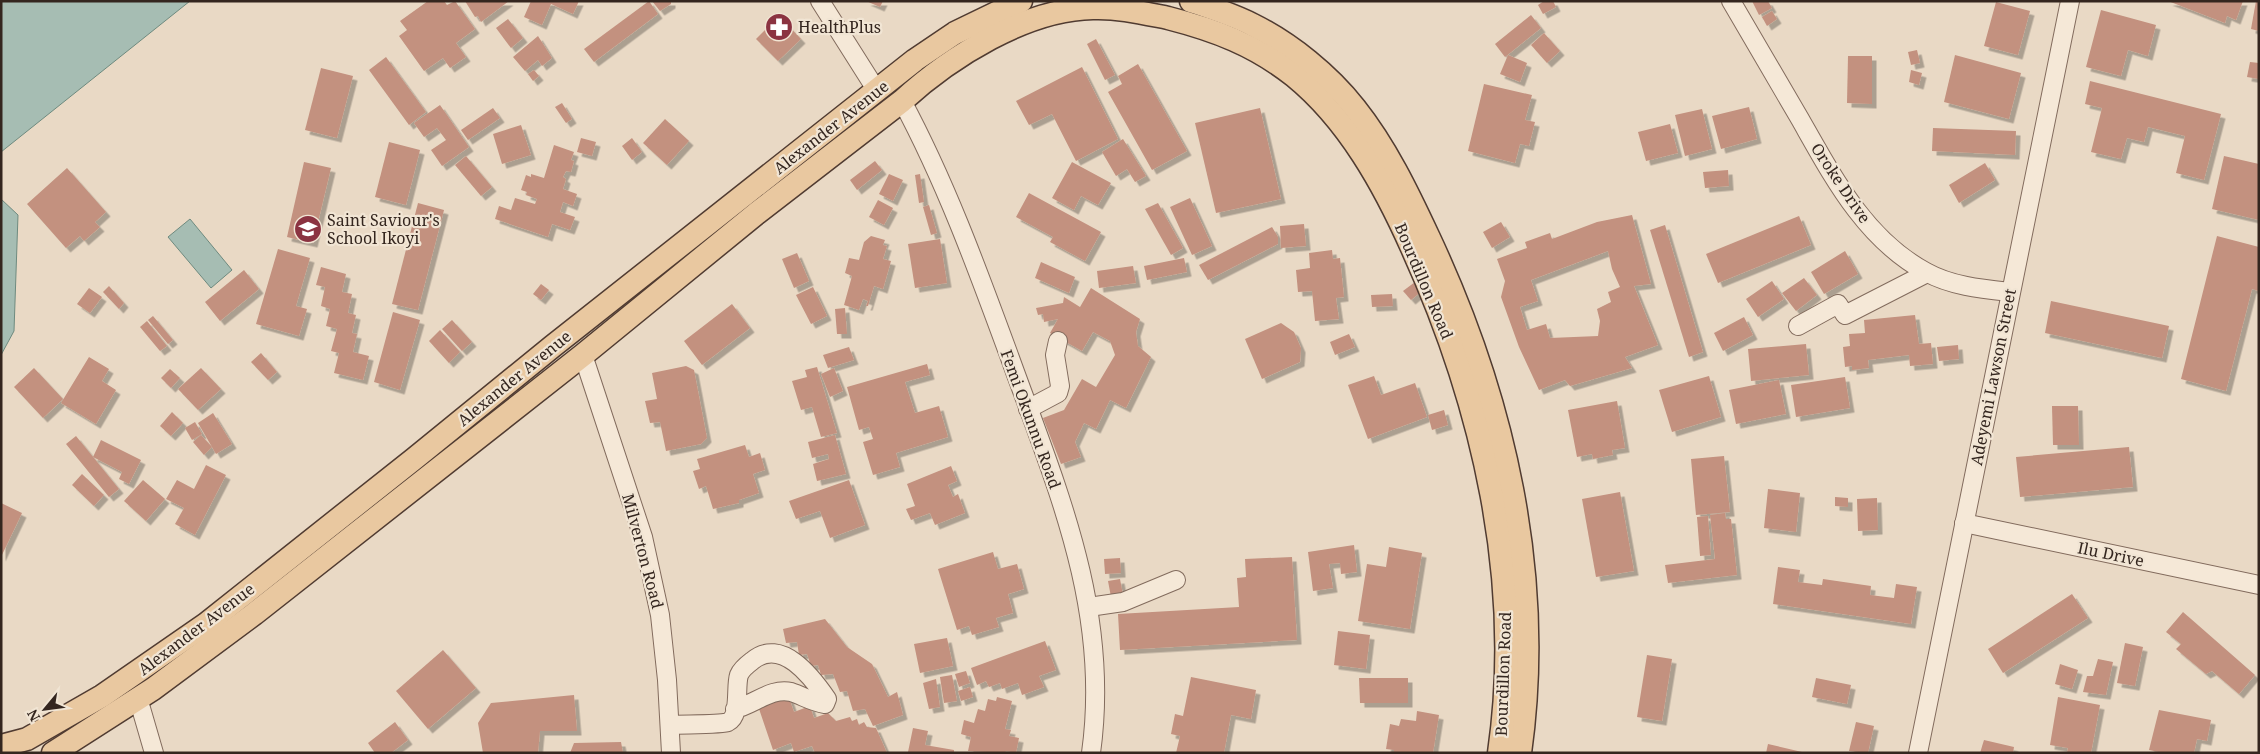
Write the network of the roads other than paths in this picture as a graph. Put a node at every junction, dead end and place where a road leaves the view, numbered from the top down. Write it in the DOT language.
graph roads {
  1 [pos="820,1"];
  2 [pos="1021,1"];
  3 [pos="1191,1"];
  4 [pos="1731,1"];
  5 [pos="2070,1"];
  6 [pos="1071,10"];
  7 [pos="877,91"];
  8 [pos="902,101"];
  9 [pos="744,195"];
  10 [pos="757,213"];
  11 [pos="1927,273"];
  12 [pos="2010,292"];
  13 [pos="1798,326"];
  14 [pos="1058,341"];
  15 [pos="583,356"];
  16 [pos="1028,409"];
  17 [pos="1964,523"];
  18 [pos="1176,580"];
  19 [pos="2259,585"];
  20 [pos="1089,607"];
  21 [pos="138,698"];
  22 [pos="735,709"];
  23 [pos="670,725"];
  24 [pos="1,746"];
  25 [pos="53,753"];
  26 [pos="154,753"];
  27 [pos="671,753"];
  28 [pos="1091,753"];
  29 [pos="1499,753"];
  30 [pos="1520,753"];
  31 [pos="1918,753"];
  1 -- 7 [label="street"];
  2 -- 7 [label="main road, Alexander Avenue"];
  3 -- 30 [label="main road, Bourdillon Road"];
  4 -- 11 [label="street, Oroke Drive"];
  5 -- 12 [label="street, Adeyemi Lawson Street"];
  6 -- 8 [label="main road, Alexander Avenue"];
  6 -- 29 [label="main road, Bourdillon Road"];
  7 -- 9 [label="main road, Alexander Avenue"];
  8 -- 10 [label="main road, Alexander Avenue"];
  8 -- 16 [label="street, Femi Okunnu Road"];
  9 -- 10 [label="main road"];
  9 -- 24 [label="main road, Alexander Avenue"];
  10 -- 15 [label="main road, Alexander Avenue"];
  11 -- 12 [label="street, Oroke Drive"];
  11 -- 13 [label="street"];
  12 -- 17 [label="street, Adeyemi Lawson Street"];
  14 -- 16 [label="street"];
  15 -- 21 [label="main road, Alexander Avenue"];
  15 -- 23 [label="street, Milverton Road"];
  16 -- 20 [label="street, Femi Okunnu Road"];
  17 -- 19 [label="street, Ilu Drive"];
  17 -- 31 [label="street, Adeyemi Lawson Street"];
  18 -- 20 [label="street"];
  20 -- 28 [label="street, Femi Okunnu Road"];
  21 -- 25 [label="main road, Alexander Avenue"];
  21 -- 26 [label="street"];
  22 -- 22 [label="street"];
  22 -- 23 [label="street"];
  23 -- 27 [label="street, Milverton Road"];
}
